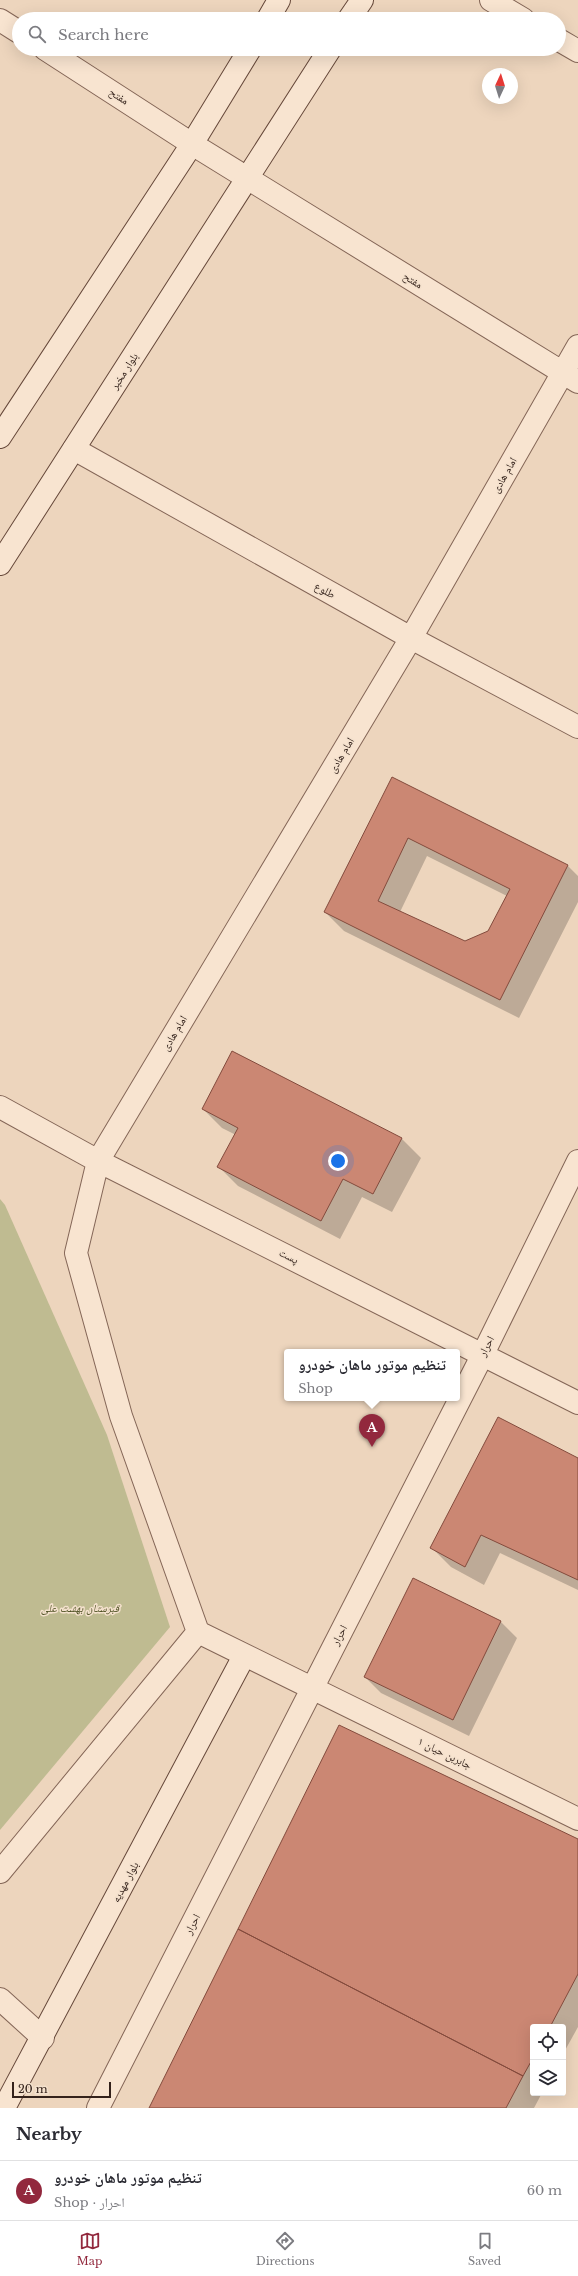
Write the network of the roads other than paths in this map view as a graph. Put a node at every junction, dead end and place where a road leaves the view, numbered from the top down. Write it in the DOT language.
graph roads {
  1 [pos="279,0"];
  2 [pos="362,0"];
  3 [pos="491,0"];
  4 [pos="272,12"];
  5 [pos="354,12"];
  6 [pos="511,12"];
  7 [pos="0,20"];
  8 [pos="12,28"];
  9 [pos="566,44"];
  10 [pos="578,52"];
  11 [pos="57,56"];
  12 [pos="246,56"];
  13 [pos="325,56"];
  14 [pos="192,144"];
  15 [pos="247,178"];
  16 [pos="578,346"];
  17 [pos="570,378"];
  18 [pos="0,437"];
  19 [pos="74,449"];
  20 [pos="0,564"];
  21 [pos="411,638"];
  22 [pos="578,727"];
  23 [pos="0,1107"];
  24 [pos="98,1161"];
  25 [pos="578,1161"];
  26 [pos="483,1354"];
  27 [pos="460,1399"];
  28 [pos="459,1401"];
  29 [pos="578,1403"];
  30 [pos="198,1632"];
  31 [pos="244,1656"];
  32 [pos="312,1687"];
  33 [pos="578,1819"];
  34 [pos="0,1872"];
  35 [pos="0,1999"];
  36 [pos="43,2038"];
  37 [pos="4,2108"];
  38 [pos="98,2108"];
  1 -- 4 [label="street"];
  2 -- 5 [label="street"];
  3 -- 6 [label="street"];
  7 -- 8 [label="street"];
  9 -- 10 [label="street"];
  11 -- 14 [label="street, مفتح"];
  12 -- 14 [label="street"];
  13 -- 15 [label="street, بلوار مخبر"];
  14 -- 15 [label="street, مفتح"];
  14 -- 18 [label="street"];
  15 -- 17 [label="street, مفتح"];
  15 -- 19 [label="street, بلوار مخبر"];
  16 -- 17 [label="street, امام هادی"];
  17 -- 21 [label="street, امام هادی"];
  19 -- 20 [label="street, بلوار مخبر"];
  19 -- 21 [label="street, طلوع"];
  21 -- 22 [label="street, طلوع"];
  21 -- 24 [label="street, امام هادی"];
  23 -- 24 [label="street, پست"];
  24 -- 26 [label="street, پست"];
  24 -- 30 [label="street, امام هادی"];
  25 -- 26 [label="street, احرار"];
  26 -- 27 [label="street, احرار"];
  26 -- 29 [label="street, پست"];
  28 -- 32 [label="street, احرار"];
  30 -- 31 [label="street, جابربن حیان ۱"];
  30 -- 34 [label="street"];
  31 -- 32 [label="street, جابربن حیان ۱"];
  31 -- 36 [label="street, بلوار مهدیه"];
  32 -- 33 [label="street, جابربن حیان ۱"];
  32 -- 38 [label="street, احرار"];
  35 -- 36 [label="street"];
  36 -- 37 [label="street, بلوار مهدیه"];
}
